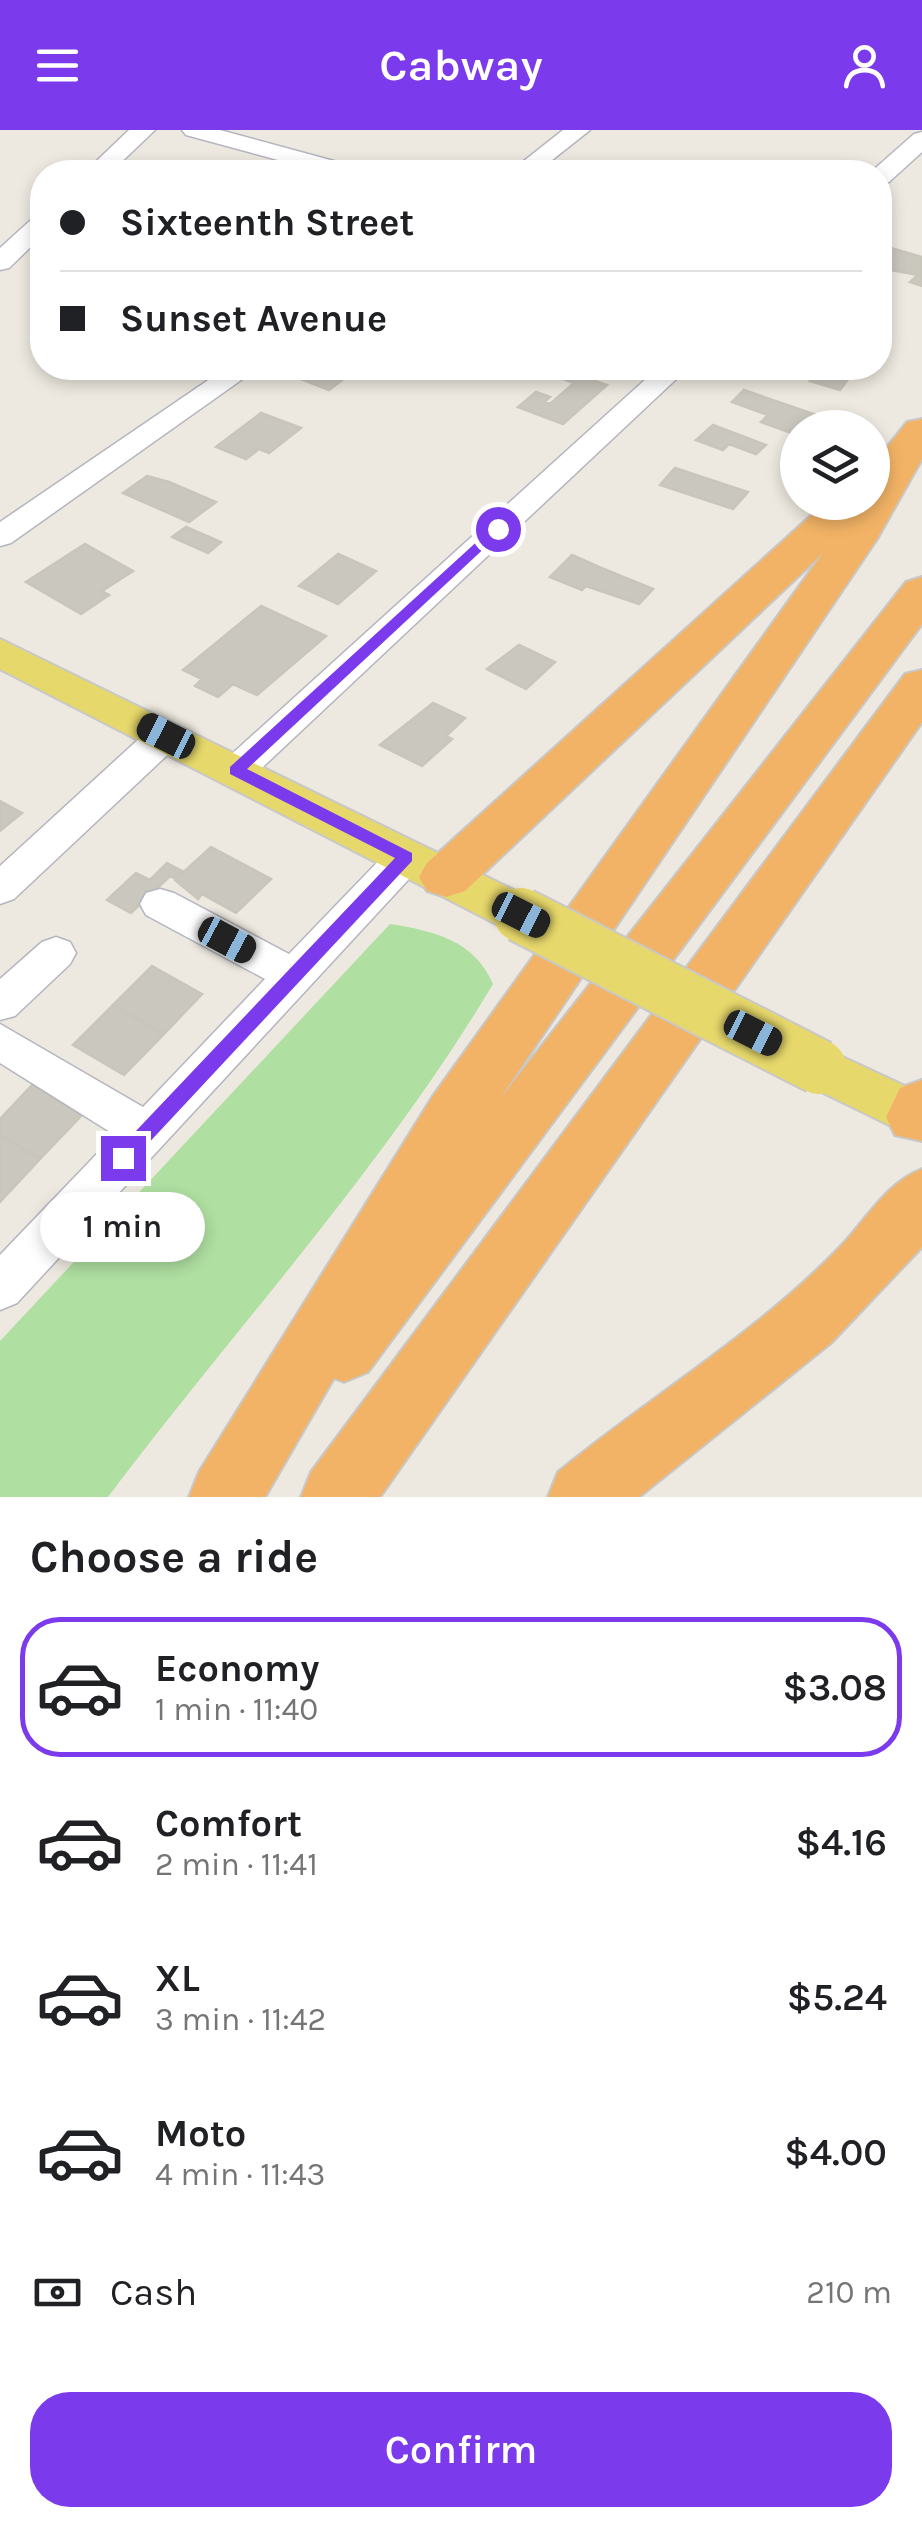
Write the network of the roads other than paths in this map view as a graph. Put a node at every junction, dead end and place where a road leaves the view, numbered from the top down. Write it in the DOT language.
graph roads {
  1 [pos="143,130"];
  2 [pos="194,130"];
  3 [pos="578,130"];
  4 [pos="922,138"];
  5 [pos="110,160"];
  6 [pos="303,160"];
  7 [pos="538,160"];
  8 [pos="892,166"];
  9 [pos="30,233"];
  10 [pos="0,262"];
  11 [pos="227,380"];
  12 [pos="661,380"];
  13 [pos="830,520"];
  14 [pos="863,520"];
  15 [pos="0,536"];
  16 [pos="922,592"];
  17 [pos="0,652"];
  18 [pos="922,686"];
  19 [pos="166,736"];
  20 [pos="236,770"];
  21 [pos="426,867"];
  22 [pos="0,888"];
  23 [pos="160,904"];
  24 [pos="56,953"];
  25 [pos="296,977"];
  26 [pos="0,1004"];
  27 [pos="0,1041"];
  28 [pos="920,1114"];
  29 [pos="148,1132"];
  30 [pos="922,1197"];
  31 [pos="0,1288"];
  32 [pos="227,1497"];
  33 [pos="338,1497"];
  34 [pos="584,1497"];
  1 -- 5 [label="street"];
  2 -- 6 [label="street"];
  3 -- 7 [label="street"];
  4 -- 8 [label="street"];
  9 -- 10 [label="street"];
  11 -- 15 [label="street"];
  12 -- 20 [label="street"];
  13 -- 21 [label="highway"];
  14 -- 32 [label="highway"];
  16 -- 32 [label="highway"];
  17 -- 19 [label="main road"];
  18 -- 33 [label="highway"];
  19 -- 20 [label="main road"];
  19 -- 22 [label="street"];
  20 -- 21 [label="main road"];
  21 -- 25 [label="street"];
  21 -- 28 [label="main road, bridge"];
  23 -- 25 [label="street"];
  24 -- 26 [label="street"];
  25 -- 29 [label="street"];
  27 -- 29 [label="street"];
  29 -- 31 [label="street"];
  30 -- 34 [label="highway"];
}
